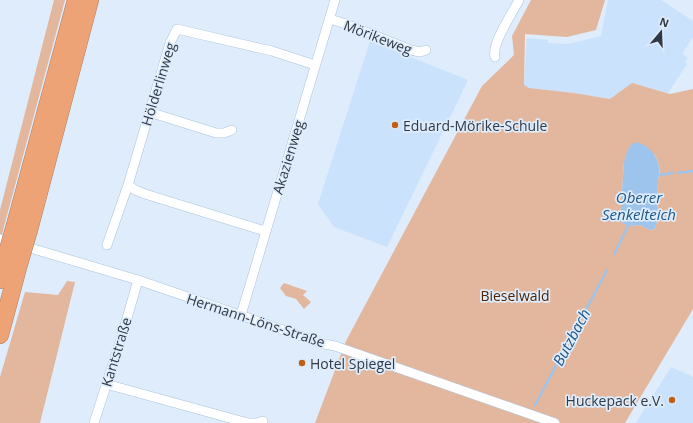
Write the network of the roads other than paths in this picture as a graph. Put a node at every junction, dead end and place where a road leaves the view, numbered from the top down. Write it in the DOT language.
graph roads {
  1 [pos="76,0"];
  2 [pos="90,0"];
  3 [pos="335,0"];
  4 [pos="519,0"];
  5 [pos="330,19"];
  6 [pos="426,50"];
  7 [pos="495,57"];
  8 [pos="316,65"];
  9 [pos="149,112"];
  10 [pos="232,130"];
  11 [pos="128,185"];
  12 [pos="22,227"];
  13 [pos="265,231"];
  14 [pos="0,240"];
  15 [pos="107,245"];
  16 [pos="12,262"];
  17 [pos="0,280"];
  18 [pos="138,280"];
  19 [pos="240,315"];
  20 [pos="0,335"];
  21 [pos="106,384"];
  22 [pos="263,421"];
  23 [pos="94,423"];
  24 [pos="555,423"];
  1 -- 12 [label="highway"];
  2 -- 12 [label="highway"];
  3 -- 5 [label="street, Akazienweg"];
  4 -- 7 [label="street"];
  5 -- 6 [label="street, Mörikeweg"];
  5 -- 8 [label="street, Akazienweg"];
  8 -- 9 [label="street, Hölderlinweg"];
  8 -- 13 [label="street, Akazienweg"];
  9 -- 10 [label="street"];
  9 -- 11 [label="street, Hölderlinweg"];
  11 -- 13 [label="street"];
  11 -- 15 [label="street, Hölderlinweg"];
  12 -- 16 [label="highway, bridge"];
  13 -- 19 [label="street, Akazienweg"];
  14 -- 18 [label="street, Hermann-Löns-Straße"];
  16 -- 17 [label="highway"];
  16 -- 20 [label="highway"];
  18 -- 19 [label="street, Hermann-Löns-Straße"];
  18 -- 21 [label="street, Kantstraße"];
  19 -- 24 [label="street, Hermann-Löns-Straße"];
  21 -- 22 [label="street"];
  21 -- 23 [label="street, Kantstraße"];
}
